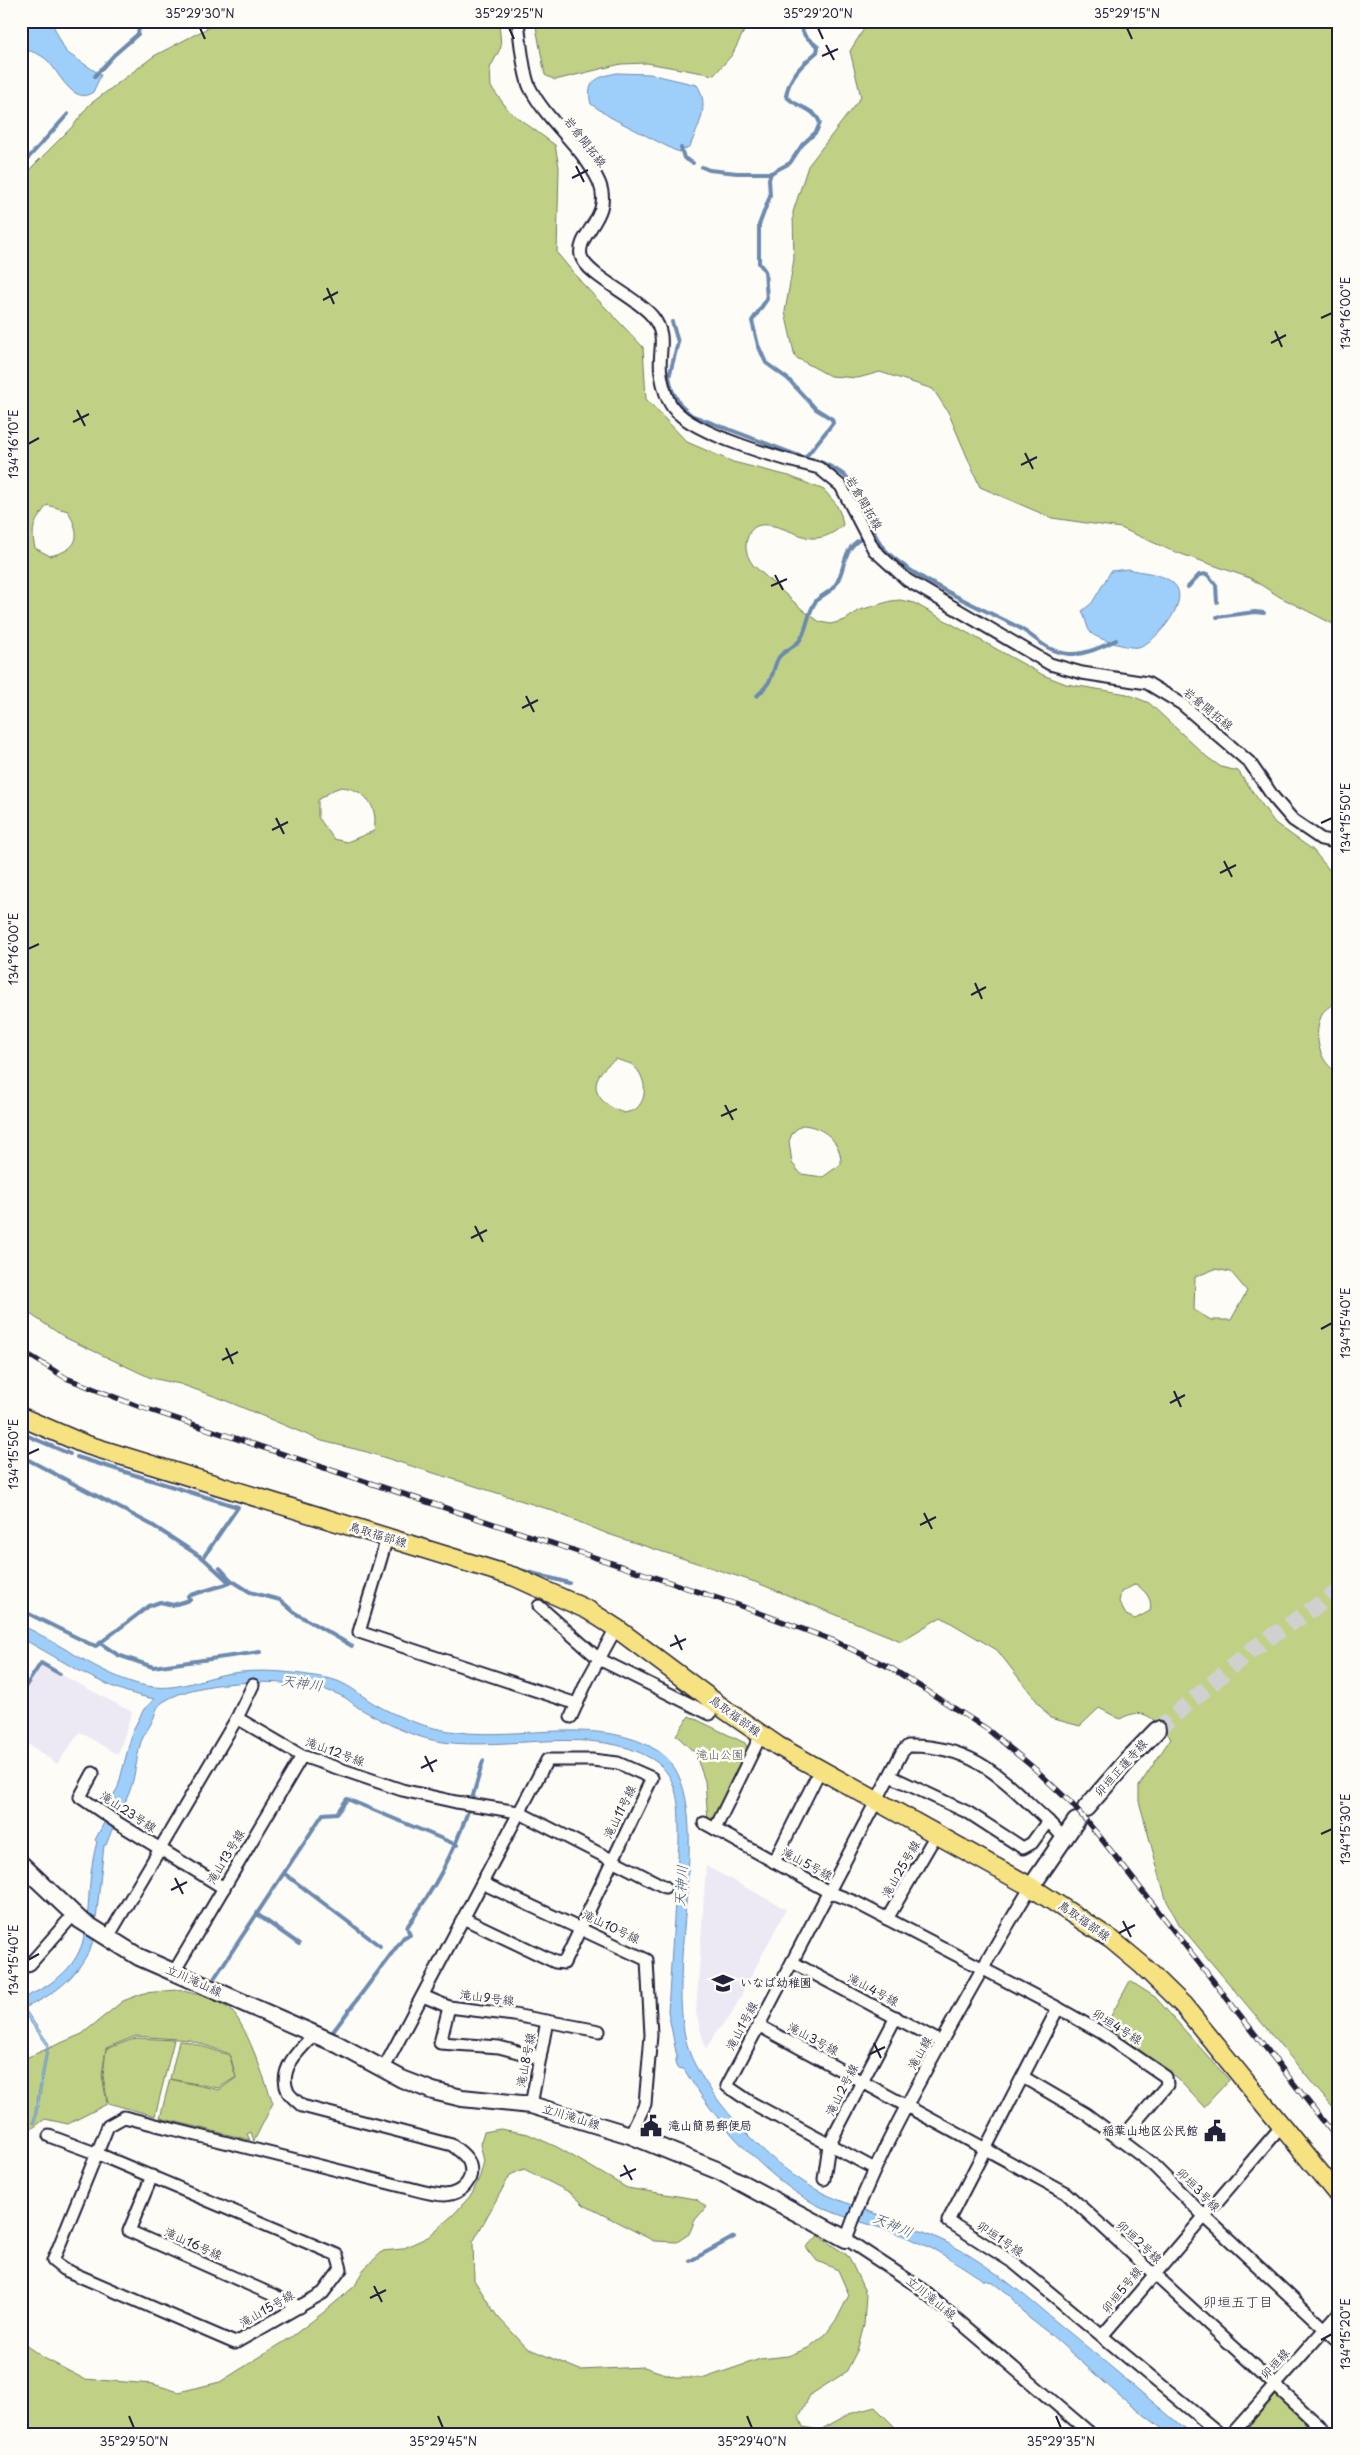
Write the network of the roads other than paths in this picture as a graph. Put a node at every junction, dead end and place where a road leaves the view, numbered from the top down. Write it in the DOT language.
graph roads {
  1 [pos="518,21"];
  2 [pos="1339,843"];
  3 [pos="21,1417"];
  4 [pos="387,1538"];
  5 [pos="539,1606"];
  6 [pos="616,1628"];
  7 [pos="599,1659"];
  8 [pos="253,1685"];
  9 [pos="577,1704"];
  10 [pos="710,1714"];
  11 [pos="571,1717"];
  12 [pos="237,1718"];
  13 [pos="1157,1730"];
  14 [pos="761,1735"];
  15 [pos="302,1756"];
  16 [pos="820,1770"];
  17 [pos="93,1773"];
  18 [pos="890,1776"];
  19 [pos="876,1800"];
  20 [pos="1086,1808"];
  21 [pos="518,1812"];
  22 [pos="1048,1821"];
  23 [pos="1076,1821"];
  24 [pos="704,1823"];
  25 [pos="715,1829"];
  26 [pos="938,1833"];
  27 [pos="1064,1838"];
  28 [pos="159,1848"];
  29 [pos="612,1859"];
  30 [pos="774,1862"];
  31 [pos="21,1864"];
  32 [pos="482,1882"];
  33 [pos="665,1887"];
  34 [pos="1031,1887"];
  35 [pos="224,1888"];
  36 [pos="827,1891"];
  37 [pos="77,1917"];
  38 [pos="463,1918"];
  39 [pos="887,1919"];
  40 [pos="580,1928"];
  41 [pos="104,1934"];
  42 [pos="792,1962"];
  43 [pos="21,1969"];
  44 [pos="980,1969"];
  45 [pos="174,1972"];
  46 [pos="423,1996"];
  47 [pos="450,2008"];
  48 [pos="1058,2008"];
  49 [pos="896,2018"];
  50 [pos="547,2021"];
  51 [pos="758,2025"];
  52 [pos="599,2032"];
  53 [pos="315,2034"];
  54 [pos="941,2042"];
  55 [pos="540,2058"];
  56 [pos="383,2070"];
  57 [pos="1023,2077"];
  58 [pos="862,2081"];
  59 [pos="531,2104"];
  60 [pos="907,2106"];
  61 [pos="1281,2127"];
  62 [pos="630,2135"];
  63 [pos="49,2136"];
  64 [pos="1121,2139"];
  65 [pos="829,2144"];
  66 [pos="985,2147"];
  67 [pos="98,2154"];
  68 [pos="875,2169"];
  69 [pos="152,2176"];
  70 [pos="824,2179"];
  71 [pos="1339,2196"];
  72 [pos="1205,2217"];
  73 [pos="846,2239"];
  74 [pos="1154,2274"];
  75 [pos="300,2306"];
  76 [pos="1339,2313"];
  77 [pos="1324,2329"];
  78 [pos="1102,2336"];
  79 [pos="1339,2342"];
  80 [pos="1274,2385"];
  81 [pos="1091,2434"];
  82 [pos="1220,2434"];
  83 [pos="1232,2434"];
  84 [pos="1328,2434"];
  1 -- 2 [label="street, 岩倉開拓線"];
  3 -- 4 [label="main road, 鳥取福部線"];
  4 -- 6 [label="main road, 鳥取福部線"];
  4 -- 9 [label="street"];
  5 -- 7 [label="street"];
  6 -- 7 [label="street"];
  6 -- 14 [label="main road, 鳥取福部線"];
  7 -- 9 [label="street"];
  7 -- 10 [label="street"];
  8 -- 12 [label="street"];
  9 -- 11 [label="street"];
  12 -- 15 [label="street, 滝山12号線"];
  12 -- 28 [label="street"];
  13 -- 20 [label="street, 卯垣正蓮寺線"];
  14 -- 16 [label="main road, 鳥取福部線"];
  14 -- 25 [label="street"];
  15 -- 21 [label="street, 滝山12号線"];
  15 -- 35 [label="street, 滝山13号線"];
  16 -- 19 [label="main road, 鳥取福部線"];
  16 -- 30 [label="street"];
  17 -- 28 [label="street, 滝山23号線"];
  18 -- 19 [label="street, 滝山1号線"];
  18 -- 22 [label="street"];
  18 -- 22 [label="street, 滝山1号線"];
  19 -- 26 [label="main road, 鳥取福部線"];
  19 -- 36 [label="street, 滝山1号線"];
  21 -- 29 [label="street, 滝山12号線"];
  21 -- 29 [label="street, 滝山11号線"];
  21 -- 32 [label="street, 滝山11号線"];
  22 -- 27 [label="street"];
  23 -- 27 [label="street"];
  24 -- 25 [label="street, 滝山5号線"];
  25 -- 30 [label="street, 滝山5号線"];
  26 -- 34 [label="main road, 鳥取福部線"];
  26 -- 39 [label="street, 滝山25号線"];
  27 -- 34 [label="street"];
  28 -- 35 [label="street"];
  28 -- 41 [label="street"];
  29 -- 33 [label="street, 滝山12号線"];
  29 -- 40 [label="street, 滝山11号線"];
  30 -- 36 [label="street, 滝山5号線"];
  31 -- 37 [label="street, 立川滝山線"];
  32 -- 38 [label="street, 滝山11号線"];
  32 -- 40 [label="street, 滝山10号線"];
  34 -- 44 [label="street, 滝山線"];
  34 -- 61 [label="main road, 鳥取福部線"];
  35 -- 45 [label="street, 滝山13号線"];
  36 -- 39 [label="street, 滝山5号線"];
  36 -- 42 [label="street, 滝山1号線"];
  37 -- 41 [label="street, 立川滝山線"];
  37 -- 43 [label="street"];
  38 -- 40 [label="street, 滝山11号線"];
  38 -- 46 [label="street, 滝山11号線"];
  39 -- 44 [label="street, 滝山5号線"];
  40 -- 62 [label="street, 滝山10号線"];
  41 -- 45 [label="street, 立川滝山線"];
  42 -- 49 [label="street, 滝山4号線"];
  42 -- 51 [label="street, 滝山1号線"];
  44 -- 48 [label="street, 卯垣4号線"];
  44 -- 54 [label="street, 滝山線"];
  45 -- 53 [label="street, 立川滝山線"];
  46 -- 47 [label="street"];
  46 -- 56 [label="street, 滝山11号線"];
  47 -- 50 [label="street, 滝山9号線"];
  47 -- 55 [label="street, 滝山9号線"];
  48 -- 57 [label="street, 卯垣1号線"];
  48 -- 64 [label="street, 卯垣4号線"];
  49 -- 54 [label="street, 滝山4号線"];
  49 -- 58 [label="street, 滝山2号線"];
  50 -- 52 [label="street, 滝山9号線"];
  50 -- 55 [label="street, 滝山8号線"];
  51 -- 58 [label="street, 滝山3号線"];
  51 -- 65 [label="street, 滝山1号線"];
  53 -- 56 [label="street, 立川滝山線"];
  53 -- 67 [label="street, 滝山15号線"];
  54 -- 60 [label="street, 滝山線"];
  55 -- 59 [label="street, 滝山8号線"];
  56 -- 59 [label="street, 立川滝山線"];
  57 -- 64 [label="street, 卯垣3号線"];
  57 -- 66 [label="street, 卯垣1号線"];
  58 -- 60 [label="street, 滝山3号線"];
  58 -- 65 [label="street, 滝山2号線"];
  59 -- 62 [label="street, 立川滝山線"];
  60 -- 66 [label="street, 卯垣2号線"];
  60 -- 68 [label="street, 滝山線"];
  61 -- 71 [label="main road, 鳥取福部線"];
  61 -- 72 [label="street, 卯垣5号線"];
  62 -- 73 [label="street, 立川滝山線"];
  63 -- 67 [label="street, 滝山15号線"];
  64 -- 72 [label="street, 卯垣3号線"];
  65 -- 68 [label="street, 滝山1号線"];
  65 -- 70 [label="street, 滝山2号線"];
  66 -- 74 [label="street, 卯垣2号線"];
  66 -- 78 [label="street, 卯垣1号線"];
  67 -- 69 [label="street, 滝山15号線"];
  67 -- 75 [label="street, 滝山15号線"];
  68 -- 73 [label="street, 滝山線"];
  69 -- 75 [label="street, 滝山16号線"];
  69 -- 75 [label="street, 滝山15号線"];
  72 -- 74 [label="street, 卯垣5号線"];
  72 -- 77 [label="street, 卯垣3号線"];
  73 -- 81 [label="street, 立川滝山線"];
  74 -- 78 [label="street, 卯垣5号線"];
  74 -- 80 [label="street, 卯垣2号線"];
  76 -- 77 [label="street, 卯垣線"];
  77 -- 79 [label="street, 卯垣3号線"];
  77 -- 80 [label="street, 卯垣線"];
  78 -- 82 [label="street, 卯垣1号線"];
  80 -- 83 [label="street, 卯垣線"];
  80 -- 84 [label="street, 卯垣2号線"];
}
